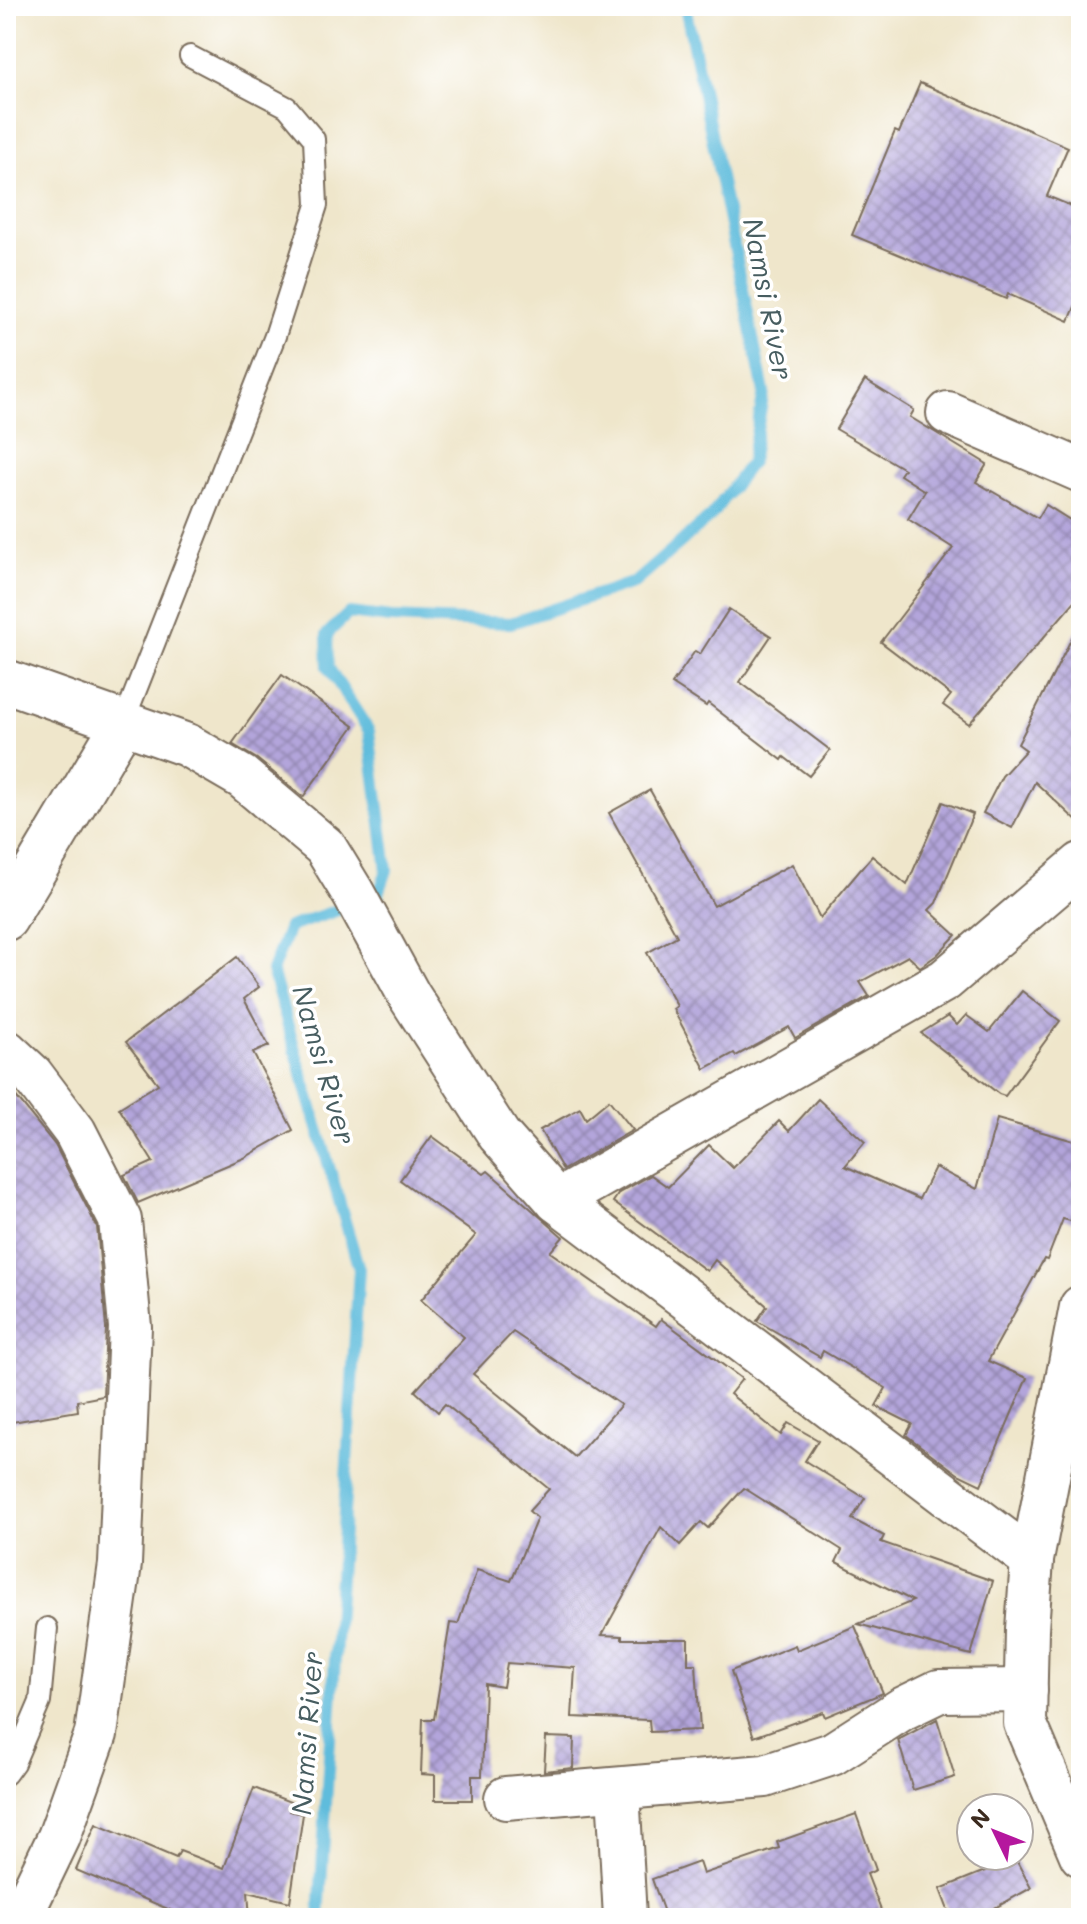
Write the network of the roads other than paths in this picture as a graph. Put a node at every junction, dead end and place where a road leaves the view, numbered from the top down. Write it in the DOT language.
graph roads {
  1 [pos="190,56"];
  2 [pos="948,413"];
  3 [pos="1081,471"];
  4 [pos="6,681"];
  5 [pos="123,723"];
  6 [pos="1081,864"];
  7 [pos="6,919"];
  8 [pos="6,1051"];
  9 [pos="557,1201"];
  10 [pos="1078,1328"];
  11 [pos="1032,1560"];
  12 [pos="47,1628"];
  13 [pos="1026,1690"];
  14 [pos="6,1774"];
  15 [pos="618,1790"];
  16 [pos="506,1798"];
  17 [pos="1081,1855"];
  18 [pos="20,1918"];
  19 [pos="625,1918"];
  1 -- 5 [label="lane"];
  2 -- 3 [label="street"];
  4 -- 5 [label="street"];
  5 -- 7 [label="street"];
  5 -- 9 [label="street"];
  6 -- 9 [label="street"];
  8 -- 18 [label="street"];
  9 -- 11 [label="street"];
  10 -- 11 [label="street"];
  11 -- 13 [label="street"];
  12 -- 14 [label="lane"];
  13 -- 15 [label="street"];
  13 -- 17 [label="street"];
  15 -- 16 [label="street"];
  15 -- 19 [label="street"];
}
